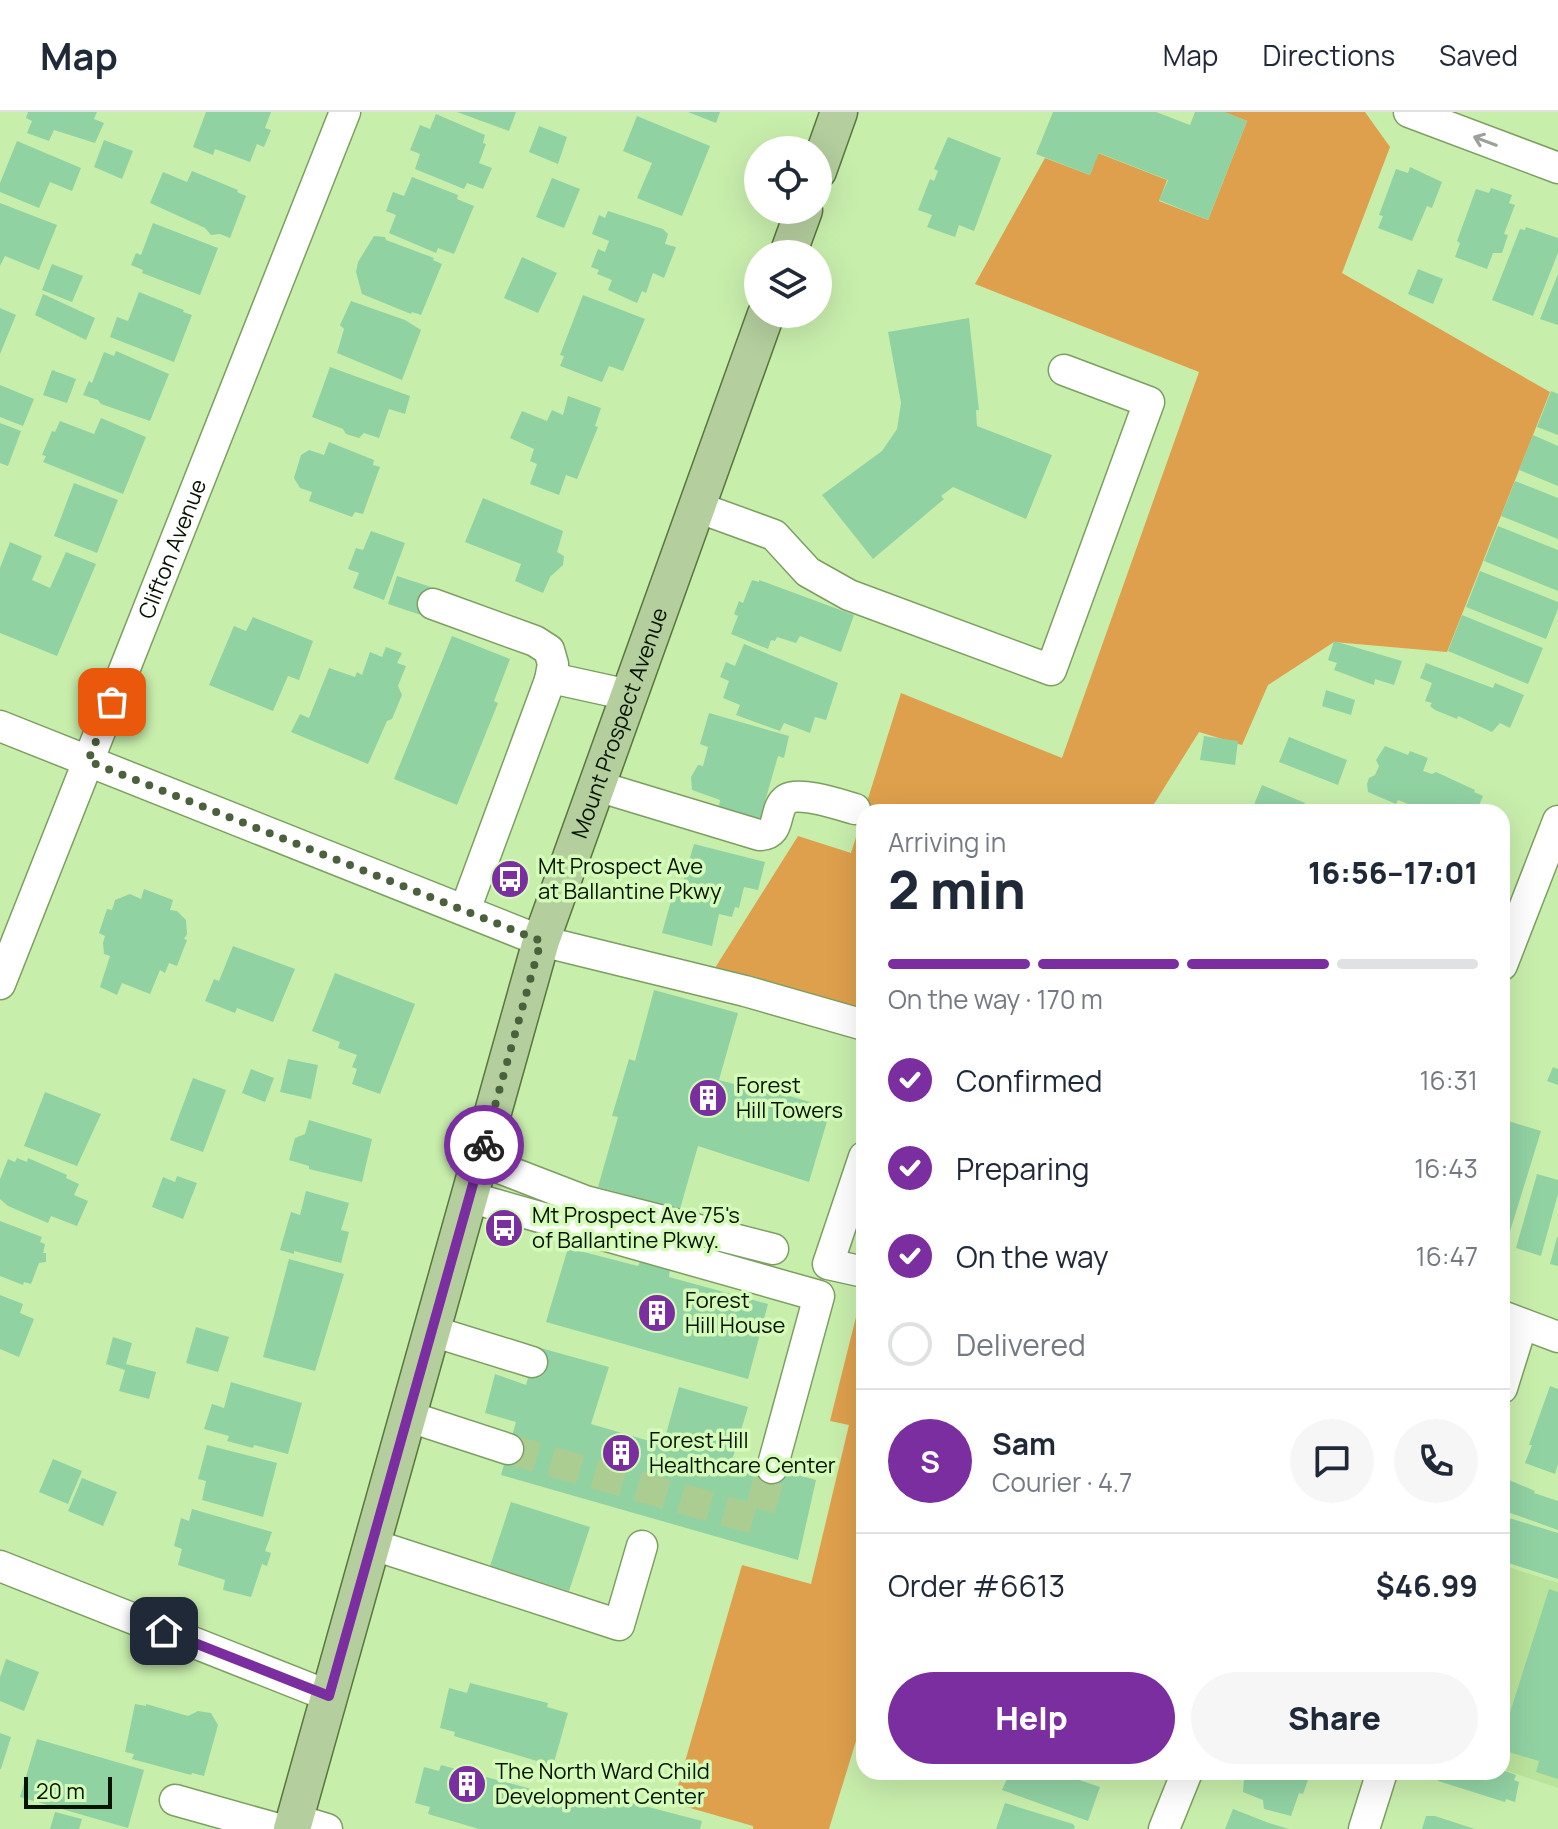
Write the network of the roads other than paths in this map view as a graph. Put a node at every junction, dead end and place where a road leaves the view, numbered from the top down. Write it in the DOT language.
graph roads {
  1 [pos="345,112"];
  2 [pos="839,112"];
  3 [pos="1409,112"];
  4 [pos="830,136"];
  5 [pos="1558,168"];
  6 [pos="761,328"];
  7 [pos="1064,370"];
  8 [pos="697,507"];
  9 [pos="433,604"];
  10 [pos="550,680"];
  11 [pos="629,695"];
  12 [pos="0,726"];
  13 [pos="88,761"];
  14 [pos="597,786"];
  15 [pos="855,809"];
  16 [pos="1558,821"];
  17 [pos="465,910"];
  18 [pos="541,941"];
  19 [pos="1510,944"];
  20 [pos="0,984"];
  21 [pos="856,1023"];
  22 [pos="479,1160"];
  23 [pos="856,1181"];
  24 [pos="469,1197"];
  25 [pos="773,1249"];
  26 [pos="856,1270"];
  27 [pos="1512,1320"];
  28 [pos="432,1331"];
  29 [pos="1558,1337"];
  30 [pos="532,1362"];
  31 [pos="407,1416"];
  32 [pos="508,1449"];
  33 [pos="772,1468"];
  34 [pos="371,1544"];
  35 [pos="642,1546"];
  36 [pos="0,1566"];
  37 [pos="329,1696"];
  38 [pos="1184,1780"];
  39 [pos="1379,1780"];
  40 [pos="175,1800"];
  41 [pos="298,1827"];
  42 [pos="1164,1829"];
  43 [pos="1364,1829"];
  1 -- 13 [label="street, Clifton Avenue"];
  2 -- 4 [label="main road"];
  5 -- 3 [label="street, one-way"];
  6 -- 8 [label="main road, Mount Prospect Avenue"];
  7 -- 8 [label="street"];
  8 -- 11 [label="main road, Mount Prospect Avenue"];
  9 -- 10 [label="street"];
  10 -- 11 [label="street"];
  10 -- 17 [label="street"];
  11 -- 14 [label="main road, Mount Prospect Avenue"];
  12 -- 13 [label="street"];
  13 -- 17 [label="street"];
  13 -- 20 [label="street, Clifton Avenue"];
  14 -- 15 [label="street"];
  14 -- 18 [label="main road, Mount Prospect Avenue"];
  16 -- 19 [label="street"];
  17 -- 18 [label="street"];
  18 -- 21 [label="street"];
  18 -- 22 [label="main road, Mount Prospect Avenue"];
  22 -- 24 [label="main road, Mount Prospect Avenue"];
  22 -- 25 [label="street"];
  23 -- 26 [label="street"];
  24 -- 28 [label="main road, Mount Prospect Avenue"];
  24 -- 33 [label="street"];
  27 -- 29 [label="street"];
  28 -- 30 [label="street"];
  28 -- 31 [label="main road, Mount Prospect Avenue"];
  31 -- 32 [label="street"];
  31 -- 34 [label="main road, Mount Prospect Avenue"];
  34 -- 35 [label="street"];
  34 -- 37 [label="main road, Mount Prospect Avenue"];
  36 -- 37 [label="street"];
  37 -- 41 [label="main road, Mount Prospect Avenue"];
  38 -- 42 [label="street"];
  39 -- 43 [label="street"];
  40 -- 41 [label="street"];
}
